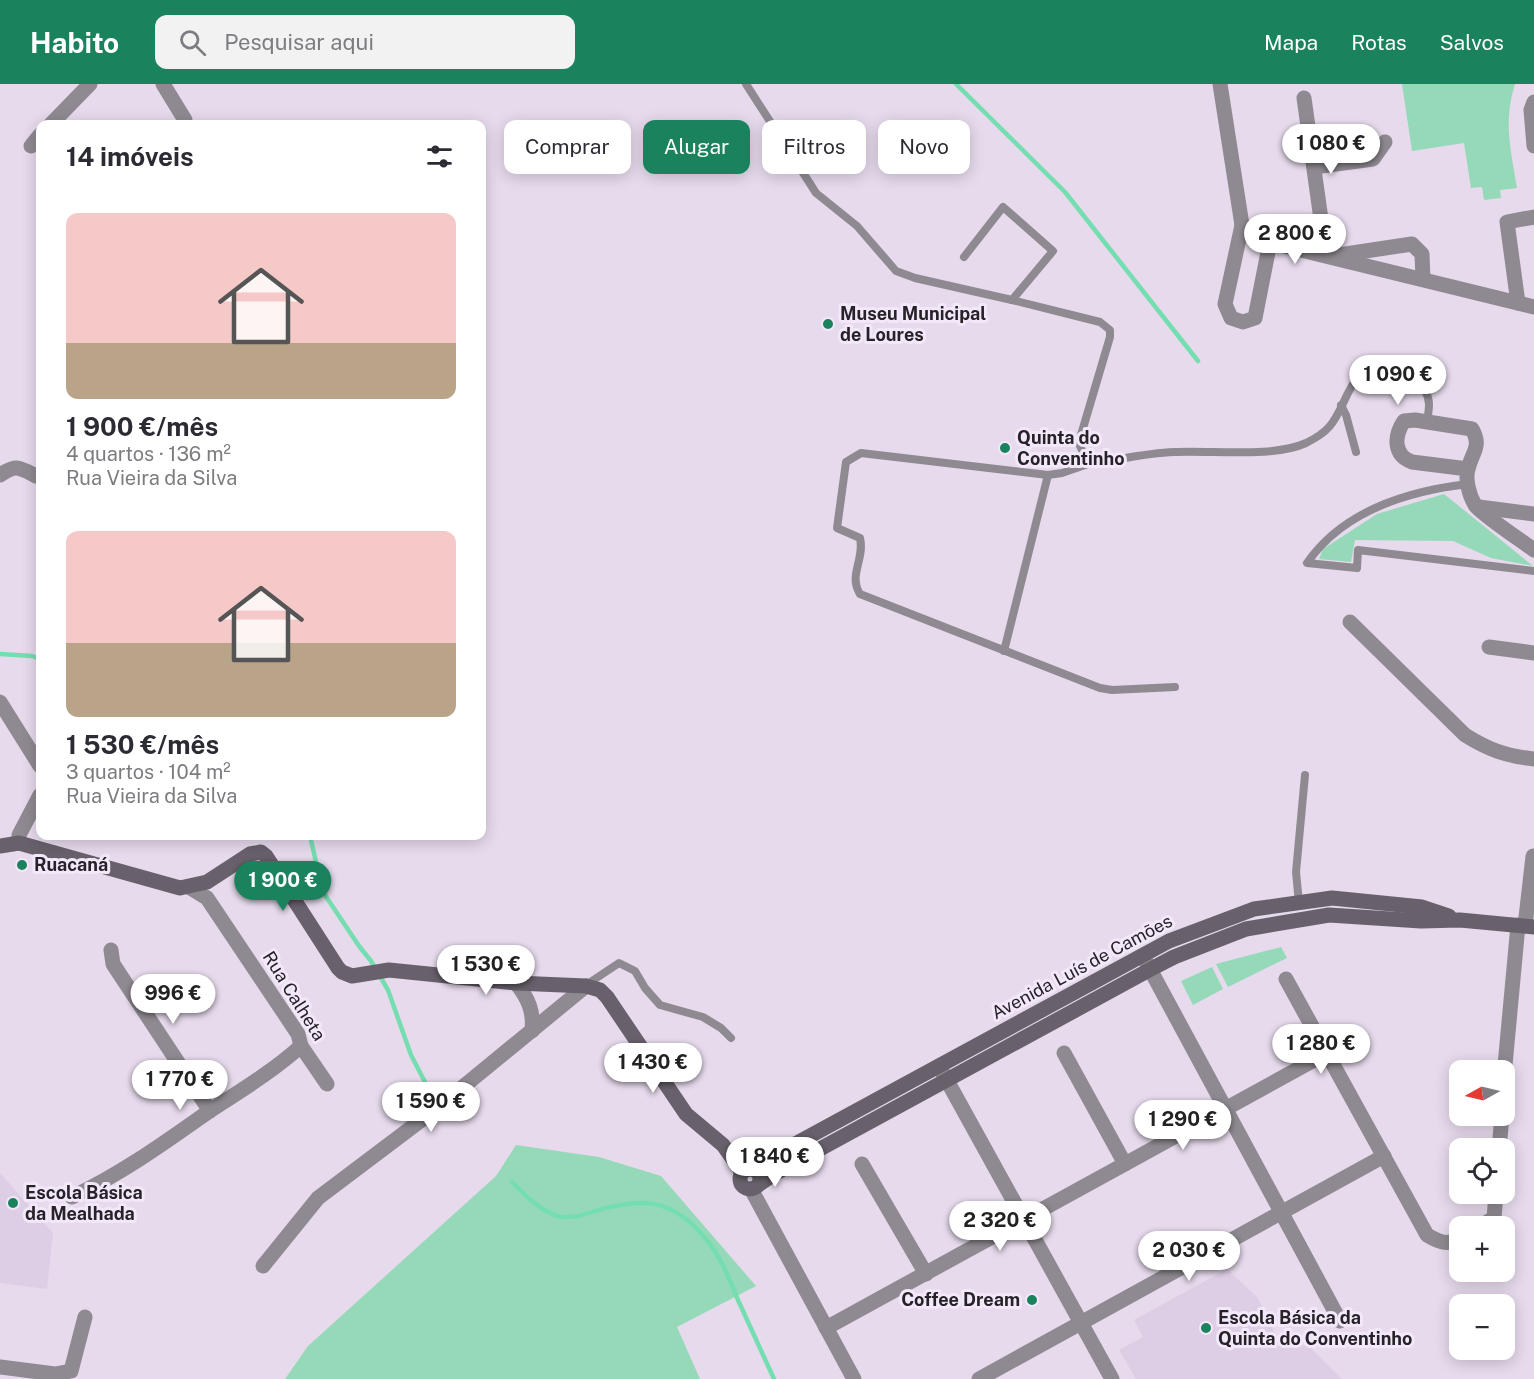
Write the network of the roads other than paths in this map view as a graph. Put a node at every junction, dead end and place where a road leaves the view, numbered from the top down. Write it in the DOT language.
graph roads {
  1 [pos="90,84"];
  2 [pos="163,84"];
  3 [pos="746,84"];
  4 [pos="1220,84"];
  5 [pos="1304,98"];
  6 [pos="1534,102"];
  7 [pos="55,120"];
  8 [pos="185,120"];
  9 [pos="1385,142"];
  10 [pos="1534,146"];
  11 [pos="1314,167"];
  12 [pos="1534,217"];
  13 [pos="1242,225"];
  14 [pos="1270,242"];
  15 [pos="964,256"];
  16 [pos="1328,256"];
  17 [pos="1423,279"];
  18 [pos="1012,300"];
  19 [pos="1518,303"];
  20 [pos="1534,307"];
  21 [pos="1341,405"];
  22 [pos="1427,422"];
  23 [pos="1356,452"];
  24 [pos="1088,464"];
  25 [pos="0,475"];
  26 [pos="1048,475"];
  27 [pos="36,476"];
  28 [pos="1468,477"];
  29 [pos="1476,507"];
  30 [pos="1534,514"];
  31 [pos="1534,550"];
  32 [pos="1534,571"];
  33 [pos="1350,622"];
  34 [pos="1489,648"];
  35 [pos="1004,651"];
  36 [pos="1534,653"];
  37 [pos="1175,687"];
  38 [pos="0,702"];
  39 [pos="1534,759"];
  40 [pos="36,760"];
  41 [pos="1305,775"];
  42 [pos="36,803"];
  43 [pos="19,843"];
  44 [pos="0,846"];
  45 [pos="1533,856"];
  46 [pos="189,887"];
  47 [pos="1299,903"];
  48 [pos="1460,920"];
  49 [pos="1526,926"];
  50 [pos="111,950"];
  51 [pos="1143,955"];
  52 [pos="1151,969"];
  53 [pos="1286,979"];
  54 [pos="516,982"];
  55 [pos="586,986"];
  56 [pos="532,1031"];
  57 [pos="731,1038"];
  58 [pos="302,1046"];
  59 [pos="1064,1053"];
  60 [pos="1327,1053"];
  61 [pos="1506,1060"];
  62 [pos="939,1065"];
  63 [pos="947,1081"];
  64 [pos="327,1084"];
  65 [pos="1226,1109"];
  66 [pos="210,1111"];
  67 [pos="1384,1155"];
  68 [pos="862,1164"];
  69 [pos="1125,1164"];
  70 [pos="745,1170"];
  71 [pos="754,1187"];
  72 [pos="72,1197"];
  73 [pos="1282,1212"];
  74 [pos="1024,1220"];
  75 [pos="1449,1242"];
  76 [pos="263,1266"];
  77 [pos="926,1274"];
  78 [pos="85,1317"];
  79 [pos="1340,1321"];
  80 [pos="1081,1323"];
  81 [pos="826,1328"];
  82 [pos="0,1367"];
  83 [pos="854,1379"];
  84 [pos="980,1379"];
  85 [pos="1112,1379"];
  1 -- 7 [label="street"];
  2 -- 8 [label="street"];
  3 -- 18 [label="lane"];
  4 -- 13 [label="street"];
  5 -- 11 [label="street"];
  6 -- 10 [label="street"];
  9 -- 11 [label="street"];
  11 -- 16 [label="street"];
  12 -- 19 [label="street"];
  13 -- 14 [label="street"];
  13 -- 14 [label="street"];
  14 -- 16 [label="street"];
  15 -- 18 [label="lane"];
  16 -- 17 [label="street"];
  16 -- 17 [label="street"];
  17 -- 19 [label="street"];
  18 -- 24 [label="lane"];
  19 -- 20 [label="street"];
  21 -- 22 [label="lane"];
  21 -- 23 [label="lane"];
  21 -- 24 [label="lane"];
  22 -- 28 [label="street"];
  22 -- 28 [label="street"];
  24 -- 26 [label="lane"];
  25 -- 27 [label="street"];
  26 -- 35 [label="lane"];
  26 -- 35 [label="lane"];
  28 -- 29 [label="street"];
  28 -- 32 [label="lane"];
  29 -- 30 [label="street"];
  29 -- 31 [label="street"];
  33 -- 39 [label="street"];
  34 -- 36 [label="street"];
  35 -- 37 [label="lane"];
  38 -- 40 [label="street"];
  41 -- 47 [label="lane"];
  42 -- 43 [label="street"];
  43 -- 44 [label="street, Rua Calheta"];
  43 -- 46 [label="street, Rua Calheta"];
  45 -- 49 [label="street"];
  46 -- 54 [label="street"];
  46 -- 58 [label="street, Rua Calheta"];
  47 -- 48 [label="street, Avenida Luís de Camões"];
  47 -- 51 [label="street, Avenida Luís de Camões"];
  48 -- 49 [label="street, Avenida Luís de Camões"];
  48 -- 52 [label="street, Avenida Luís de Camões"];
  49 -- 61 [label="street"];
  50 -- 66 [label="street"];
  51 -- 52 [label="street"];
  51 -- 62 [label="street, Avenida Luís de Camões"];
  52 -- 63 [label="street, Avenida Luís de Camões"];
  52 -- 65 [label="street"];
  53 -- 60 [label="street"];
  54 -- 55 [label="street"];
  54 -- 56 [label="street"];
  55 -- 56 [label="street"];
  55 -- 57 [label="lane"];
  55 -- 70 [label="street"];
  56 -- 76 [label="street"];
  58 -- 64 [label="street, Rua Calheta"];
  58 -- 66 [label="street"];
  59 -- 69 [label="street"];
  60 -- 65 [label="street"];
  60 -- 67 [label="street"];
  62 -- 63 [label="street"];
  62 -- 70 [label="street, Avenida Luís de Camões"];
  63 -- 71 [label="street, Avenida Luís de Camões"];
  63 -- 74 [label="street"];
  65 -- 69 [label="street"];
  65 -- 73 [label="street"];
  66 -- 72 [label="street"];
  67 -- 73 [label="street"];
  67 -- 75 [label="street"];
  68 -- 77 [label="street"];
  69 -- 74 [label="street"];
  70 -- 71 [label="street"];
  71 -- 81 [label="street"];
  73 -- 79 [label="street"];
  73 -- 80 [label="street"];
  74 -- 77 [label="street"];
  74 -- 80 [label="street"];
  77 -- 81 [label="street"];
  78 -- 82 [label="street"];
  80 -- 84 [label="street"];
  80 -- 85 [label="street"];
  81 -- 83 [label="street"];
}
